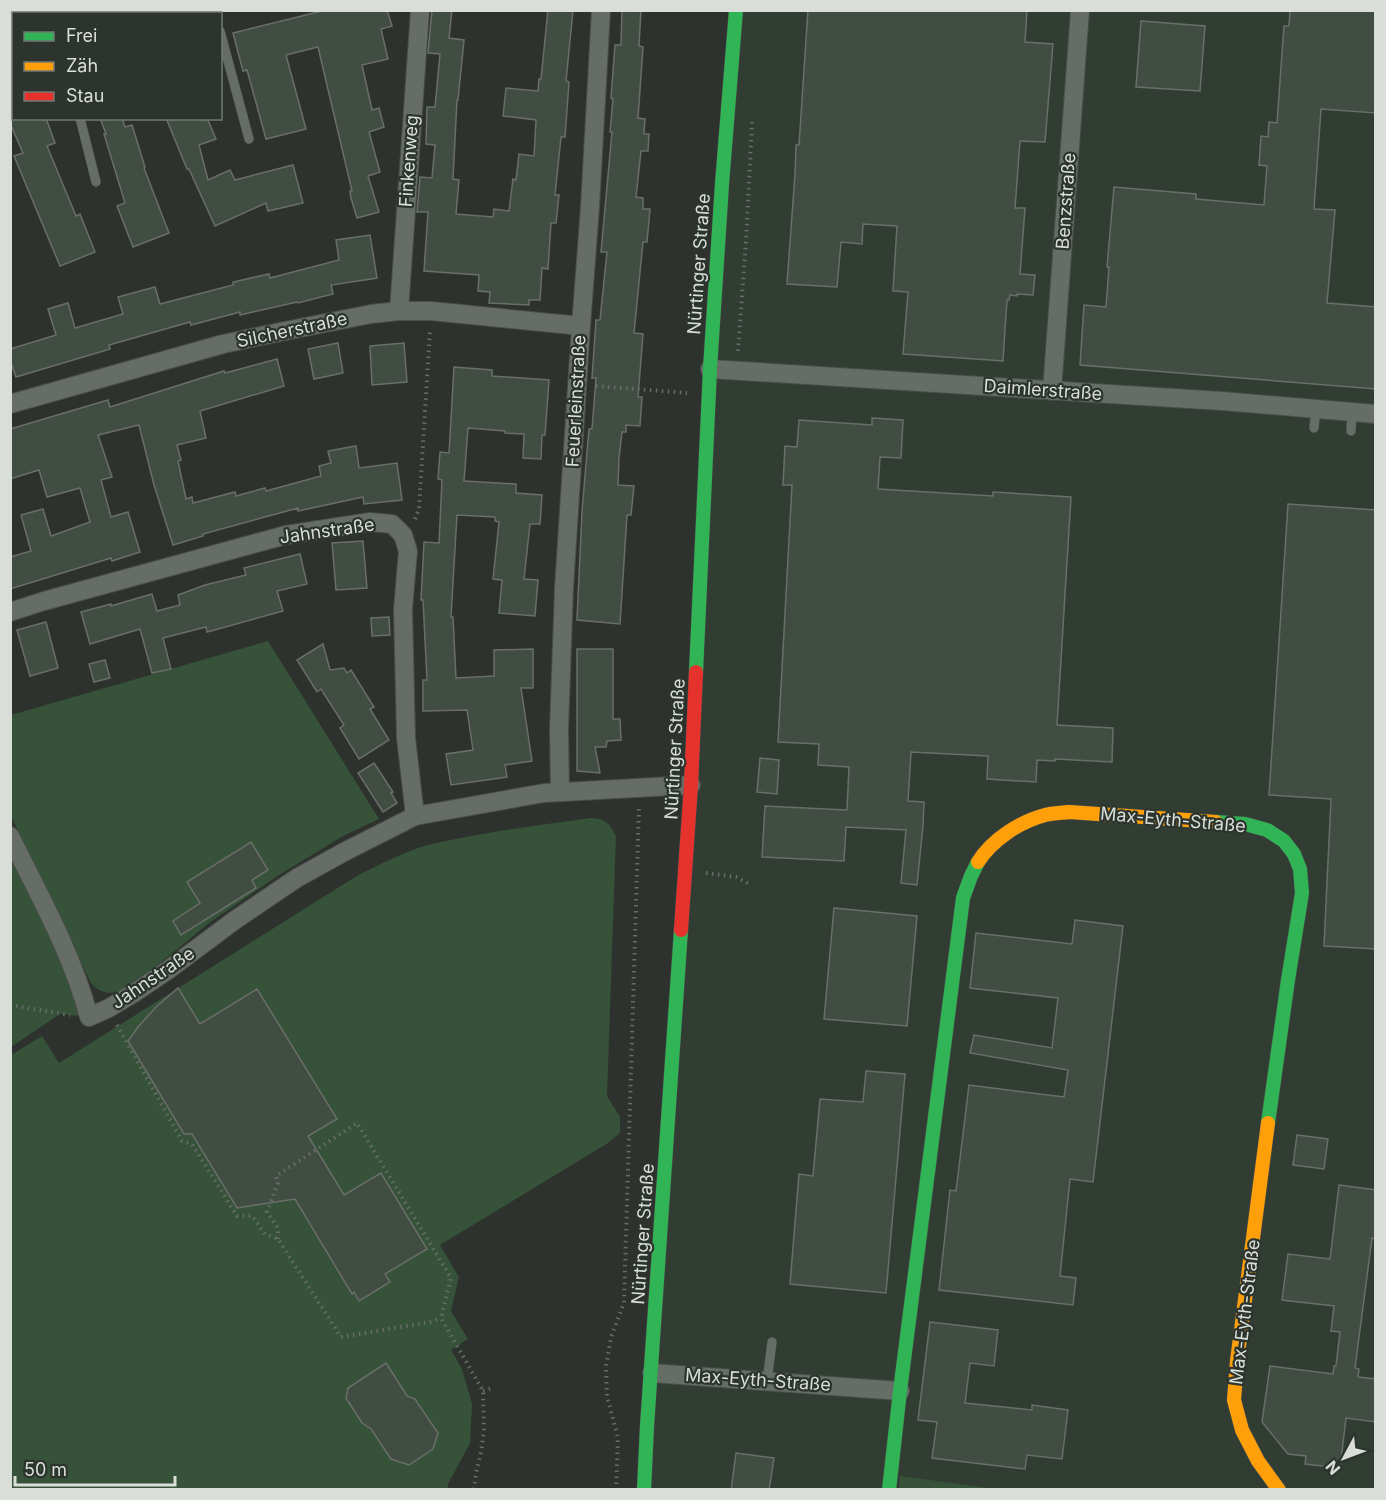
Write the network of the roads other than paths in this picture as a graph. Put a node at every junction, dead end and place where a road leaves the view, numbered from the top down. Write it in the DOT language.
graph roads {
  1 [pos="420,10"];
  2 [pos="601,10"];
  3 [pos="736,10"];
  4 [pos="1080,10"];
  5 [pos="222,38"];
  6 [pos="80,120"];
  7 [pos="249,139"];
  8 [pos="96,182"];
  9 [pos="399,311"];
  10 [pos="581,326"];
  11 [pos="710,369"];
  12 [pos="1052,391"];
  13 [pos="10,404"];
  14 [pos="1316,409"];
  15 [pos="1352,412"];
  16 [pos="1376,414"];
  17 [pos="1314,428"];
  18 [pos="1351,431"];
  19 [pos="10,612"];
  20 [pos="692,785"];
  21 [pos="560,792"];
  22 [pos="415,816"];
  23 [pos="10,836"];
  24 [pos="772,1342"];
  25 [pos="652,1373"];
  26 [pos="767,1381"];
  27 [pos="900,1391"];
  28 [pos="644,1490"];
  29 [pos="889,1490"];
  30 [pos="1279,1490"];
  1 -- 9 [label="street, Finkenweg"];
  2 -- 10 [label="street, Feuerleinstraße"];
  3 -- 11 [label="street, Nürtinger Straße"];
  4 -- 12 [label="street, Benzstraße"];
  5 -- 7 [label="lane"];
  6 -- 8 [label="lane"];
  9 -- 10 [label="street, Silcherstraße"];
  9 -- 13 [label="street, Silcherstraße"];
  10 -- 21 [label="street, Feuerleinstraße"];
  11 -- 12 [label="street, Daimlerstraße"];
  11 -- 20 [label="street, Nürtinger Straße"];
  12 -- 14 [label="street, Daimlerstraße"];
  14 -- 15 [label="street, Daimlerstraße"];
  14 -- 17 [label="lane"];
  15 -- 16 [label="street, Daimlerstraße"];
  15 -- 18 [label="lane"];
  19 -- 22 [label="street, Jahnstraße"];
  20 -- 21 [label="street, Jahnstraße"];
  20 -- 25 [label="street, Nürtinger Straße"];
  21 -- 22 [label="street, Jahnstraße"];
  22 -- 23 [label="street, Jahnstraße"];
  24 -- 26 [label="lane"];
  25 -- 26 [label="street, Max-Eyth-Straße"];
  25 -- 28 [label="street, Nürtinger Straße"];
  26 -- 27 [label="street, Max-Eyth-Straße"];
  27 -- 29 [label="street, Max-Eyth-Straße"];
  27 -- 30 [label="street, Max-Eyth-Straße"];
}
